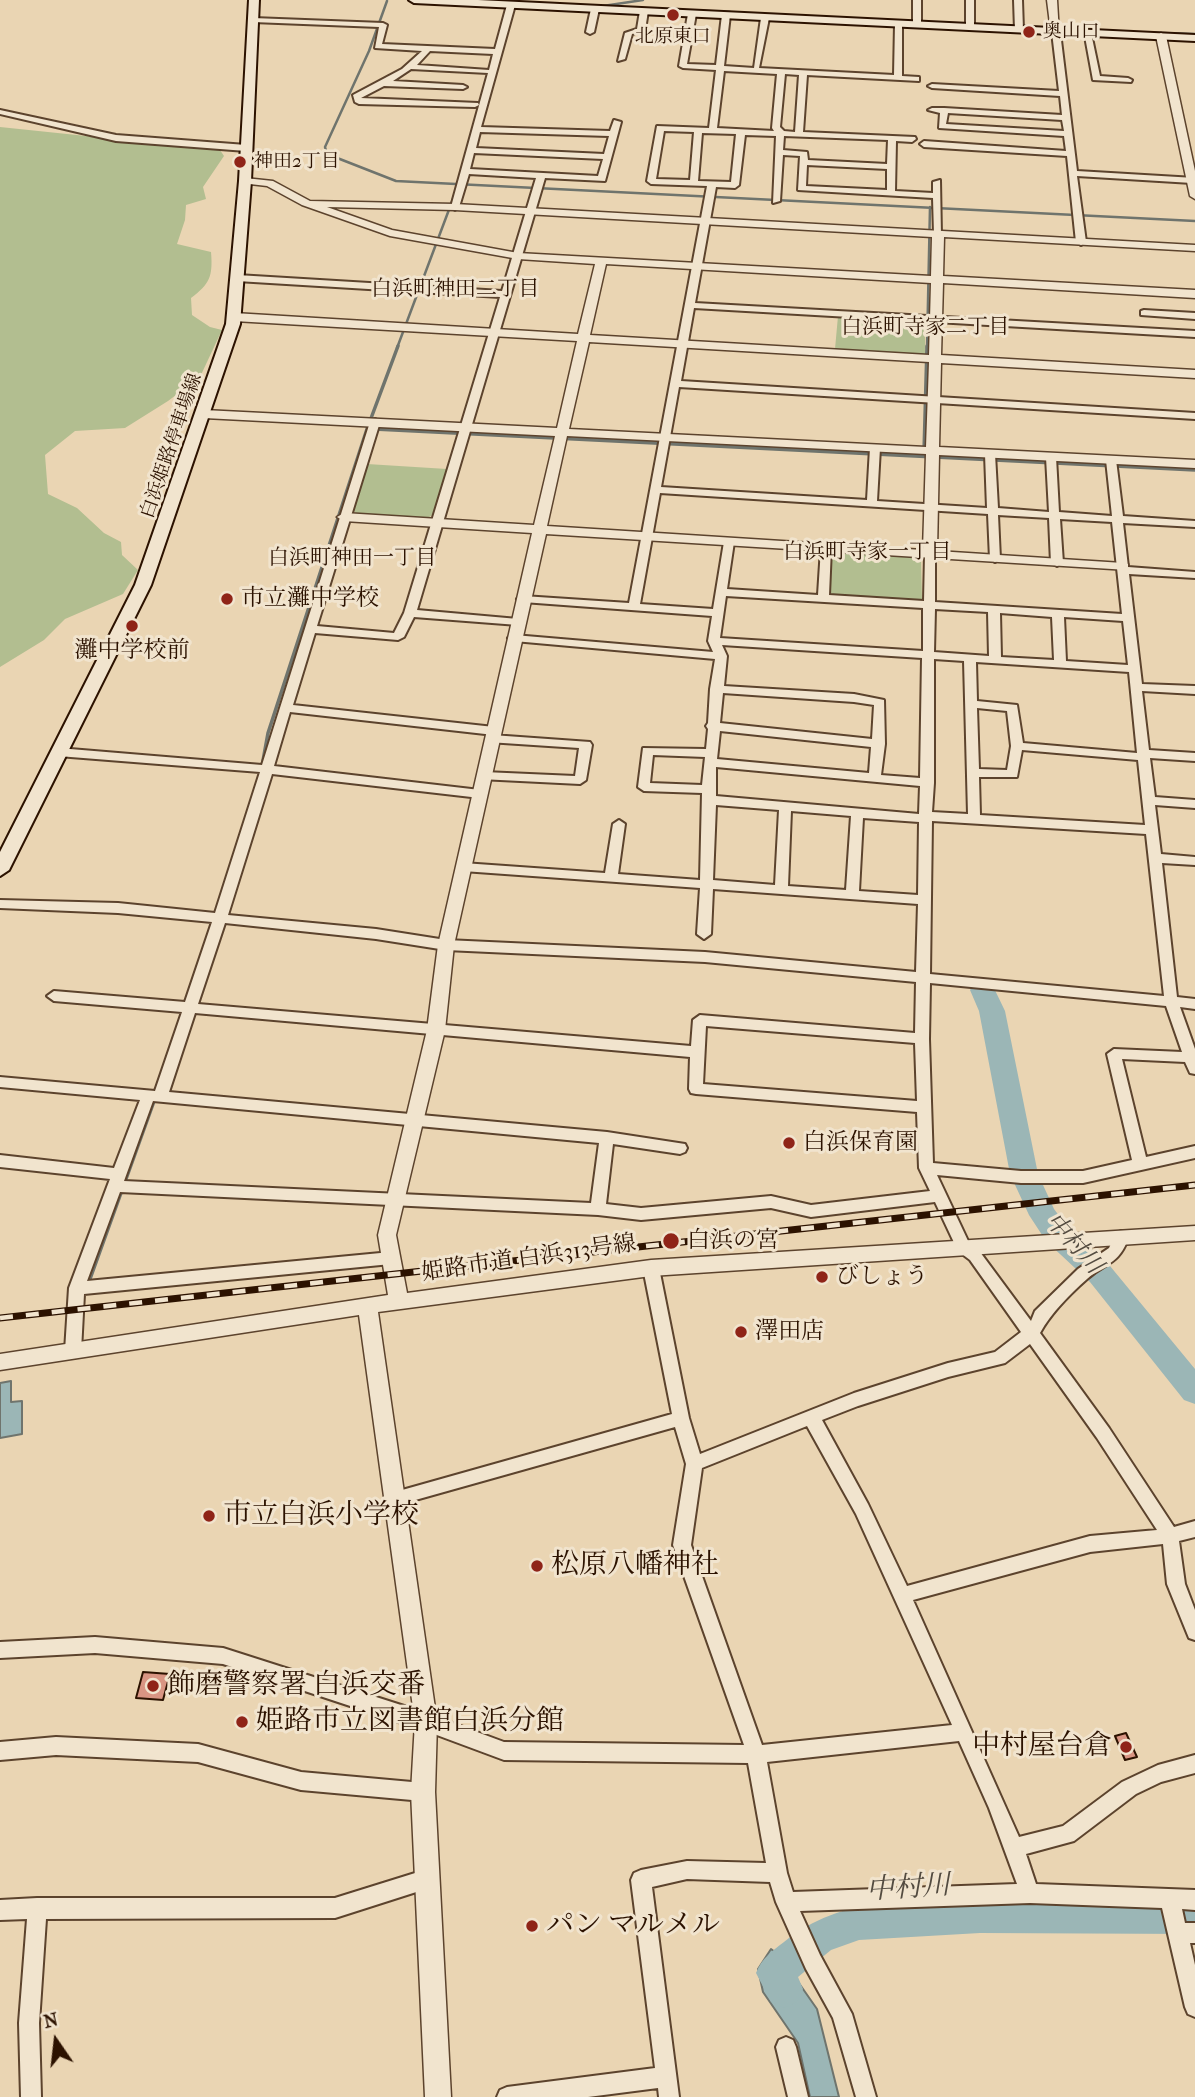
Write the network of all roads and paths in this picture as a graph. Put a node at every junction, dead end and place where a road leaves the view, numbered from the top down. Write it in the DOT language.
graph roads {
  1 [pos="254,0"];
  2 [pos="414,0"];
  3 [pos="917,0"];
  4 [pos="970,0"];
  5 [pos="1018,0"];
  6 [pos="1052,0"];
  7 [pos="486,2"];
  8 [pos="511,5"];
  9 [pos="604,6"];
  10 [pos="644,11"];
  11 [pos="692,14"];
  12 [pos="726,15"];
  13 [pos="765,18"];
  14 [pos="253,20"];
  15 [pos="917,23"];
  16 [pos="899,24"];
  17 [pos="970,25"];
  18 [pos="1019,28"];
  19 [pos="590,32"];
  20 [pos="1056,32"];
  21 [pos="1087,33"];
  22 [pos="1161,36"];
  23 [pos="1195,38"];
  24 [pos="427,49"];
  25 [pos="499,52"];
  26 [pos="621,59"];
  27 [pos="757,66"];
  28 [pos="411,67"];
  29 [pos="719,68"];
  30 [pos="468,70"];
  31 [pos="486,71"];
  32 [pos="781,71"];
  33 [pos="803,72"];
  34 [pos="898,78"];
  35 [pos="916,79"];
  36 [pos="1128,80"];
  37 [pos="381,83"];
  38 [pos="932,86"];
  39 [pos="463,87"];
  40 [pos="1063,94"];
  41 [pos="949,99"];
  42 [pos="457,105"];
  43 [pos="475,105"];
  44 [pos="932,110"];
  45 [pos="0,112"];
  46 [pos="1066,113"];
  47 [pos="617,122"];
  48 [pos="479,128"];
  49 [pos="698,130"];
  50 [pos="713,130"];
  51 [pos="741,131"];
  52 [pos="780,132"];
  53 [pos="799,133"];
  54 [pos="614,134"];
  55 [pos="1068,134"];
  56 [pos="892,138"];
  57 [pos="912,139"];
  58 [pos="924,144"];
  59 [pos="246,148"];
  60 [pos="472,150"];
  61 [pos="779,152"];
  62 [pos="1191,153"];
  63 [pos="1070,154"];
  64 [pos="608,157"];
  65 [pos="804,162"];
  66 [pos="891,167"];
  67 [pos="466,172"];
  68 [pos="1073,173"];
  69 [pos="541,176"];
  70 [pos="1192,180"];
  71 [pos="245,181"];
  72 [pos="937,182"];
  73 [pos="694,183"];
  74 [pos="712,184"];
  75 [pos="891,193"];
  76 [pos="937,196"];
  77 [pos="1195,196"];
  78 [pos="776,201"];
  79 [pos="306,203"];
  80 [pos="455,207"];
  81 [pos="532,211"];
  82 [pos="705,221"];
  83 [pos="938,234"];
  84 [pos="1081,242"];
  85 [pos="1195,248"];
  86 [pos="518,256"];
  87 [pos="601,261"];
  88 [pos="696,266"];
  89 [pos="237,278"];
  90 [pos="935,279"];
  91 [pos="1141,291"];
  92 [pos="505,294"];
  93 [pos="1195,294"];
  94 [pos="689,305"];
  95 [pos="1144,313"];
  96 [pos="1195,316"];
  97 [pos="234,317"];
  98 [pos="934,319"];
  99 [pos="1146,331"];
  100 [pos="493,333"];
  101 [pos="1195,334"];
  102 [pos="585,338"];
  103 [pos="682,344"];
  104 [pos="934,359"];
  105 [pos="1195,374"];
  106 [pos="676,384"];
  107 [pos="934,400"];
  108 [pos="204,414"];
  109 [pos="1195,416"];
  110 [pos="371,425"];
  111 [pos="464,431"];
  112 [pos="562,432"];
  113 [pos="665,442"];
  114 [pos="875,452"];
  115 [pos="990,454"];
  116 [pos="933,456"];
  117 [pos="1051,457"];
  118 [pos="1112,464"];
  119 [pos="1195,464"];
  120 [pos="657,490"];
  121 [pos="872,504"];
  122 [pos="931,506"];
  123 [pos="994,511"];
  124 [pos="1055,515"];
  125 [pos="344,517"];
  126 [pos="1118,519"];
  127 [pos="437,522"];
  128 [pos="1195,524"];
  129 [pos="539,530"];
  130 [pos="649,537"];
  131 [pos="729,542"];
  132 [pos="826,548"];
  133 [pos="930,554"];
  134 [pos="995,559"];
  135 [pos="1057,563"];
  136 [pos="1123,569"];
  137 [pos="1195,575"];
  138 [pos="722,592"];
  139 [pos="823,598"];
  140 [pos="523,599"];
  141 [pos="929,605"];
  142 [pos="634,607"];
  143 [pos="994,610"];
  144 [pos="410,613"];
  145 [pos="718,613"];
  146 [pos="1058,615"];
  147 [pos="1129,618"];
  148 [pos="310,629"];
  149 [pos="516,630"];
  150 [pos="714,641"];
  151 [pos="928,655"];
  152 [pos="721,656"];
  153 [pos="970,658"];
  154 [pos="995,660"];
  155 [pos="1060,664"];
  156 [pos="1134,669"];
  157 [pos="1136,687"];
  158 [pos="716,689"];
  159 [pos="1195,690"];
  160 [pos="971,704"];
  161 [pos="285,708"];
  162 [pos="712,726"];
  163 [pos="493,735"];
  164 [pos="879,744"];
  165 [pos="1017,746"];
  166 [pos="58,752"];
  167 [pos="1144,755"];
  168 [pos="1195,757"];
  169 [pos="710,758"];
  170 [pos="261,768"];
  171 [pos="973,773"];
  172 [pos="484,776"];
  173 [pos="875,778"];
  174 [pos="928,783"];
  175 [pos="480,794"];
  176 [pos="709,795"];
  177 [pos="1149,801"];
  178 [pos="1195,804"];
  179 [pos="785,807"];
  180 [pos="857,813"];
  181 [pos="928,817"];
  182 [pos="974,818"];
  183 [pos="619,824"];
  184 [pos="1152,830"];
  185 [pos="1155,858"];
  186 [pos="1195,861"];
  187 [pos="463,867"];
  188 [pos="0,870"];
  189 [pos="611,878"];
  190 [pos="708,885"];
  191 [pos="781,890"];
  192 [pos="852,895"];
  193 [pos="924,900"];
  194 [pos="0,904"];
  195 [pos="220,919"];
  196 [pos="704,934"];
  197 [pos="446,945"];
  198 [pos="923,978"];
  199 [pos="54,996"];
  200 [pos="1171,1002"];
  201 [pos="1195,1004"];
  202 [pos="191,1007"];
  203 [pos="436,1030"];
  204 [pos="922,1039"];
  205 [pos="697,1052"];
  206 [pos="1192,1063"];
  207 [pos="0,1082"];
  208 [pos="155,1096"];
  209 [pos="924,1107"];
  210 [pos="414,1121"];
  211 [pos="607,1138"];
  212 [pos="680,1148"];
  213 [pos="1195,1152"];
  214 [pos="0,1161"];
  215 [pos="1140,1163"];
  216 [pos="926,1168"];
  217 [pos="119,1180"];
  218 [pos="940,1196"];
  219 [pos="395,1200"];
  220 [pos="598,1209"];
  221 [pos="1195,1233"];
  222 [pos="1121,1237"];
  223 [pos="963,1247"];
  224 [pos="391,1258"];
  225 [pos="651,1268"];
  226 [pos="77,1289"];
  227 [pos="399,1301"];
  228 [pos="366,1306"];
  229 [pos="1032,1333"];
  230 [pos="73,1351"];
  231 [pos="0,1362"];
  232 [pos="681,1418"];
  233 [pos="811,1419"];
  234 [pos="694,1464"];
  235 [pos="394,1499"];
  236 [pos="1195,1529"];
  237 [pos="1170,1536"];
  238 [pos="902,1595"];
  239 [pos="1195,1632"];
  240 [pos="0,1650"];
  241 [pos="426,1722"];
  242 [pos="964,1732"];
  243 [pos="0,1751"];
  244 [pos="756,1754"];
  245 [pos="1195,1764"];
  246 [pos="423,1792"];
  247 [pos="1015,1847"];
  248 [pos="777,1873"];
  249 [pos="428,1879"];
  250 [pos="1030,1893"];
  251 [pos="1171,1899"];
  252 [pos="1195,1900"];
  253 [pos="786,1902"];
  254 [pos="37,1908"];
  255 [pos="0,1910"];
  256 [pos="1186,1933"];
  257 [pos="1195,2007"];
  258 [pos="786,2048"];
  259 [pos="668,2087"];
  260 [pos="31,2097"];
  261 [pos="438,2097"];
  262 [pos="507,2097"];
  263 [pos="798,2097"];
  264 [pos="866,2097"];
  1 -- 14 [label="main road, 白浜姫路停車場線"];
  2 -- 7 [label="main road"];
  3 -- 15 [label="street"];
  4 -- 17 [label="street"];
  5 -- 18 [label="street"];
  6 -- 20 [label="street"];
  7 -- 8 [label="main road"];
  8 -- 9 [label="main road"];
  8 -- 25 [label="street"];
  9 -- 10 [label="main road"];
  9 -- 19 [label="street"];
  10 -- 11 [label="main road"];
  10 -- 26 [label="street"];
  11 -- 12 [label="main road"];
  11 -- 29 [label="street"];
  12 -- 13 [label="main road"];
  12 -- 29 [label="street"];
  13 -- 16 [label="main road"];
  13 -- 27 [label="street"];
  14 -- 24 [label="street"];
  14 -- 59 [label="main road, 白浜姫路停車場線"];
  15 -- 16 [label="main road"];
  15 -- 17 [label="main road"];
  16 -- 34 [label="street"];
  17 -- 18 [label="main road"];
  18 -- 20 [label="main road"];
  20 -- 21 [label="main road"];
  20 -- 40 [label="street"];
  21 -- 22 [label="main road"];
  21 -- 36 [label="street"];
  22 -- 23 [label="main road"];
  22 -- 62 [label="street"];
  24 -- 25 [label="street"];
  24 -- 28 [label="street"];
  25 -- 48 [label="street"];
  28 -- 30 [label="street"];
  28 -- 37 [label="street"];
  29 -- 32 [label="street"];
  29 -- 50 [label="street"];
  30 -- 31 [label="street"];
  30 -- 39 [label="street"];
  32 -- 33 [label="street"];
  32 -- 52 [label="street"];
  33 -- 34 [label="street"];
  33 -- 53 [label="street"];
  34 -- 35 [label="street"];
  37 -- 39 [label="street"];
  37 -- 42 [label="street"];
  38 -- 41 [label="street"];
  39 -- 42 [label="street"];
  40 -- 41 [label="street"];
  40 -- 46 [label="street"];
  41 -- 44 [label="street"];
  41 -- 46 [label="street"];
  41 -- 55 [label="street"];
  42 -- 43 [label="street"];
  45 -- 59 [label="street"];
  46 -- 55 [label="street"];
  47 -- 54 [label="street"];
  48 -- 54 [label="street"];
  48 -- 60 [label="street"];
  49 -- 50 [label="street"];
  49 -- 73 [label="street"];
  49 -- 73 [label="street"];
  50 -- 51 [label="street"];
  51 -- 52 [label="street"];
  51 -- 74 [label="street"];
  52 -- 53 [label="street"];
  52 -- 61 [label="street"];
  53 -- 56 [label="street"];
  54 -- 64 [label="street"];
  55 -- 63 [label="street"];
  56 -- 57 [label="street"];
  56 -- 66 [label="street"];
  58 -- 63 [label="street"];
  59 -- 71 [label="main road, 白浜姫路停車場線"];
  60 -- 64 [label="street"];
  60 -- 67 [label="street"];
  61 -- 65 [label="street"];
  61 -- 78 [label="street"];
  62 -- 70 [label="street"];
  63 -- 68 [label="street"];
  64 -- 69 [label="street"];
  65 -- 66 [label="street"];
  65 -- 75 [label="street"];
  66 -- 75 [label="street"];
  67 -- 69 [label="street"];
  67 -- 80 [label="street"];
  68 -- 70 [label="street"];
  68 -- 84 [label="street"];
  69 -- 81 [label="street"];
  70 -- 77 [label="street"];
  71 -- 79 [label="street"];
  71 -- 89 [label="main road, 白浜姫路停車場線"];
  72 -- 76 [label="street"];
  73 -- 74 [label="street"];
  74 -- 82 [label="street"];
  75 -- 76 [label="street"];
  76 -- 83 [label="street"];
  79 -- 80 [label="street"];
  79 -- 86 [label="street"];
  80 -- 81 [label="street"];
  81 -- 82 [label="street"];
  81 -- 86 [label="street"];
  82 -- 83 [label="street"];
  82 -- 88 [label="street"];
  83 -- 84 [label="street"];
  83 -- 90 [label="street"];
  84 -- 85 [label="street"];
  86 -- 87 [label="street"];
  86 -- 92 [label="street"];
  87 -- 88 [label="street"];
  87 -- 102 [label="street"];
  88 -- 90 [label="street"];
  88 -- 94 [label="street"];
  89 -- 92 [label="street"];
  89 -- 97 [label="main road, 白浜姫路停車場線"];
  90 -- 91 [label="street"];
  90 -- 98 [label="street"];
  91 -- 93 [label="street"];
  91 -- 95 [label="street"];
  92 -- 100 [label="street"];
  94 -- 98 [label="street"];
  94 -- 103 [label="street"];
  95 -- 96 [label="street"];
  95 -- 99 [label="street"];
  97 -- 100 [label="street"];
  97 -- 108 [label="main road, 白浜姫路停車場線"];
  98 -- 99 [label="street"];
  98 -- 104 [label="street"];
  99 -- 101 [label="street"];
  100 -- 102 [label="street"];
  100 -- 111 [label="street"];
  102 -- 103 [label="street"];
  102 -- 112 [label="street"];
  103 -- 104 [label="street"];
  103 -- 106 [label="street"];
  104 -- 105 [label="street"];
  104 -- 107 [label="street"];
  106 -- 107 [label="street"];
  106 -- 113 [label="street"];
  107 -- 109 [label="street"];
  107 -- 116 [label="street"];
  108 -- 110 [label="street"];
  108 -- 166 [label="main road, 白浜姫路停車場線"];
  110 -- 111 [label="street"];
  110 -- 125 [label="street"];
  111 -- 112 [label="street"];
  111 -- 127 [label="street"];
  112 -- 113 [label="street"];
  112 -- 129 [label="street"];
  113 -- 114 [label="street"];
  113 -- 120 [label="street"];
  114 -- 116 [label="street"];
  114 -- 121 [label="street"];
  115 -- 116 [label="street"];
  115 -- 117 [label="street"];
  115 -- 123 [label="street"];
  116 -- 122 [label="street"];
  117 -- 118 [label="street"];
  117 -- 124 [label="street"];
  118 -- 119 [label="street"];
  118 -- 126 [label="street"];
  120 -- 121 [label="street"];
  120 -- 130 [label="street"];
  121 -- 122 [label="street"];
  122 -- 123 [label="street"];
  122 -- 133 [label="street"];
  123 -- 124 [label="street"];
  123 -- 134 [label="street"];
  124 -- 126 [label="street"];
  124 -- 135 [label="street"];
  125 -- 127 [label="street"];
  125 -- 148 [label="street"];
  126 -- 128 [label="street"];
  126 -- 136 [label="street"];
  127 -- 129 [label="street"];
  127 -- 144 [label="street"];
  129 -- 130 [label="street"];
  129 -- 140 [label="street"];
  130 -- 131 [label="street"];
  130 -- 142 [label="street"];
  131 -- 132 [label="street"];
  131 -- 138 [label="street"];
  132 -- 133 [label="street"];
  132 -- 139 [label="street"];
  133 -- 134 [label="street"];
  133 -- 141 [label="street"];
  134 -- 135 [label="street"];
  135 -- 136 [label="street"];
  136 -- 137 [label="street"];
  136 -- 147 [label="street"];
  138 -- 139 [label="street"];
  138 -- 145 [label="street"];
  139 -- 141 [label="street"];
  140 -- 142 [label="street"];
  140 -- 149 [label="street"];
  141 -- 143 [label="street"];
  141 -- 151 [label="street"];
  142 -- 145 [label="street"];
  143 -- 146 [label="street"];
  143 -- 154 [label="street"];
  144 -- 148 [label="street"];
  144 -- 149 [label="street"];
  145 -- 150 [label="street"];
  146 -- 147 [label="street"];
  146 -- 155 [label="street"];
  147 -- 156 [label="street"];
  148 -- 161 [label="street"];
  149 -- 152 [label="street"];
  149 -- 163 [label="street"];
  150 -- 151 [label="street"];
  150 -- 152 [label="street"];
  151 -- 153 [label="street"];
  151 -- 174 [label="street"];
  152 -- 158 [label="street"];
  153 -- 154 [label="street"];
  153 -- 160 [label="street"];
  154 -- 155 [label="street"];
  155 -- 156 [label="street"];
  156 -- 157 [label="street"];
  157 -- 159 [label="street"];
  157 -- 167 [label="street"];
  158 -- 162 [label="street"];
  158 -- 164 [label="street"];
  160 -- 165 [label="street"];
  160 -- 171 [label="street"];
  161 -- 163 [label="street"];
  161 -- 170 [label="street"];
  162 -- 164 [label="street"];
  162 -- 169 [label="street"];
  163 -- 172 [label="street"];
  163 -- 172 [label="street"];
  164 -- 173 [label="street"];
  165 -- 167 [label="street"];
  165 -- 171 [label="street"];
  166 -- 170 [label="street"];
  166 -- 188 [label="main road, 白浜姫路停車場線"];
  167 -- 168 [label="street"];
  167 -- 177 [label="street"];
  169 -- 173 [label="street"];
  169 -- 176 [label="street"];
  169 -- 176 [label="street"];
  170 -- 175 [label="street"];
  170 -- 195 [label="street"];
  171 -- 182 [label="street"];
  172 -- 175 [label="street"];
  173 -- 174 [label="street"];
  174 -- 181 [label="street"];
  175 -- 187 [label="street"];
  176 -- 179 [label="street"];
  176 -- 190 [label="street"];
  177 -- 178 [label="street"];
  177 -- 184 [label="street"];
  179 -- 180 [label="street"];
  179 -- 191 [label="street"];
  180 -- 181 [label="street"];
  180 -- 192 [label="street"];
  181 -- 182 [label="street"];
  181 -- 193 [label="street"];
  182 -- 184 [label="street"];
  183 -- 189 [label="street"];
  184 -- 185 [label="street"];
  185 -- 186 [label="street"];
  185 -- 200 [label="street"];
  187 -- 189 [label="street"];
  187 -- 197 [label="street"];
  189 -- 190 [label="street"];
  190 -- 191 [label="street"];
  190 -- 196 [label="street"];
  191 -- 192 [label="street"];
  192 -- 193 [label="street"];
  193 -- 198 [label="street"];
  194 -- 195 [label="street"];
  195 -- 197 [label="street"];
  195 -- 202 [label="street"];
  197 -- 198 [label="street"];
  197 -- 203 [label="street"];
  198 -- 200 [label="street"];
  198 -- 204 [label="street"];
  199 -- 202 [label="street"];
  200 -- 201 [label="street"];
  200 -- 206 [label="street"];
  202 -- 203 [label="street"];
  202 -- 208 [label="street"];
  203 -- 205 [label="street"];
  203 -- 210 [label="street"];
  204 -- 205 [label="street"];
  204 -- 209 [label="street"];
  205 -- 209 [label="street"];
  206 -- 215 [label="street"];
  207 -- 208 [label="street"];
  208 -- 210 [label="street"];
  208 -- 217 [label="street"];
  209 -- 216 [label="street"];
  210 -- 211 [label="street"];
  210 -- 219 [label="street"];
  211 -- 212 [label="street"];
  211 -- 220 [label="street"];
  213 -- 215 [label="street"];
  214 -- 217 [label="street"];
  215 -- 216 [label="street"];
  216 -- 218 [label="street"];
  217 -- 219 [label="street"];
  217 -- 226 [label="street"];
  218 -- 220 [label="street"];
  218 -- 223 [label="street"];
  219 -- 220 [label="street"];
  219 -- 224 [label="street"];
  221 -- 222 [label="street, 姫路市道 白浜313号線"];
  222 -- 223 [label="street, 姫路市道 白浜313号線"];
  222 -- 229 [label="street"];
  223 -- 225 [label="street, 姫路市道 白浜313号線"];
  223 -- 229 [label="street"];
  224 -- 226 [label="street"];
  224 -- 227 [label="street"];
  225 -- 227 [label="street, 姫路市道 白浜313号線"];
  225 -- 232 [label="street"];
  226 -- 230 [label="street"];
  227 -- 228 [label="street, 姫路市道 白浜313号線"];
  228 -- 230 [label="street, 姫路市道 白浜313号線"];
  228 -- 235 [label="street"];
  229 -- 233 [label="street"];
  229 -- 237 [label="street"];
  230 -- 231 [label="street, 姫路市道 白浜313号線"];
  232 -- 234 [label="street"];
  232 -- 235 [label="street"];
  233 -- 234 [label="street"];
  233 -- 238 [label="street"];
  234 -- 244 [label="street"];
  235 -- 241 [label="street"];
  236 -- 237 [label="street"];
  237 -- 238 [label="street"];
  237 -- 239 [label="street"];
  238 -- 242 [label="street"];
  240 -- 241 [label="street"];
  241 -- 244 [label="street"];
  241 -- 246 [label="street"];
  242 -- 244 [label="street"];
  242 -- 247 [label="street"];
  243 -- 246 [label="street"];
  244 -- 248 [label="street"];
  245 -- 247 [label="street"];
  246 -- 249 [label="street"];
  247 -- 250 [label="street"];
  248 -- 253 [label="street"];
  248 -- 259 [label="street"];
  249 -- 254 [label="street"];
  249 -- 261 [label="street"];
  250 -- 251 [label="street"];
  250 -- 253 [label="street"];
  251 -- 252 [label="street"];
  251 -- 256 [label="street"];
  253 -- 264 [label="street"];
  254 -- 255 [label="street"];
  254 -- 260 [label="street"];
  256 -- 257 [label="street"];
  258 -- 263 [label="street"];
  259 -- 262 [label="street"];
}
